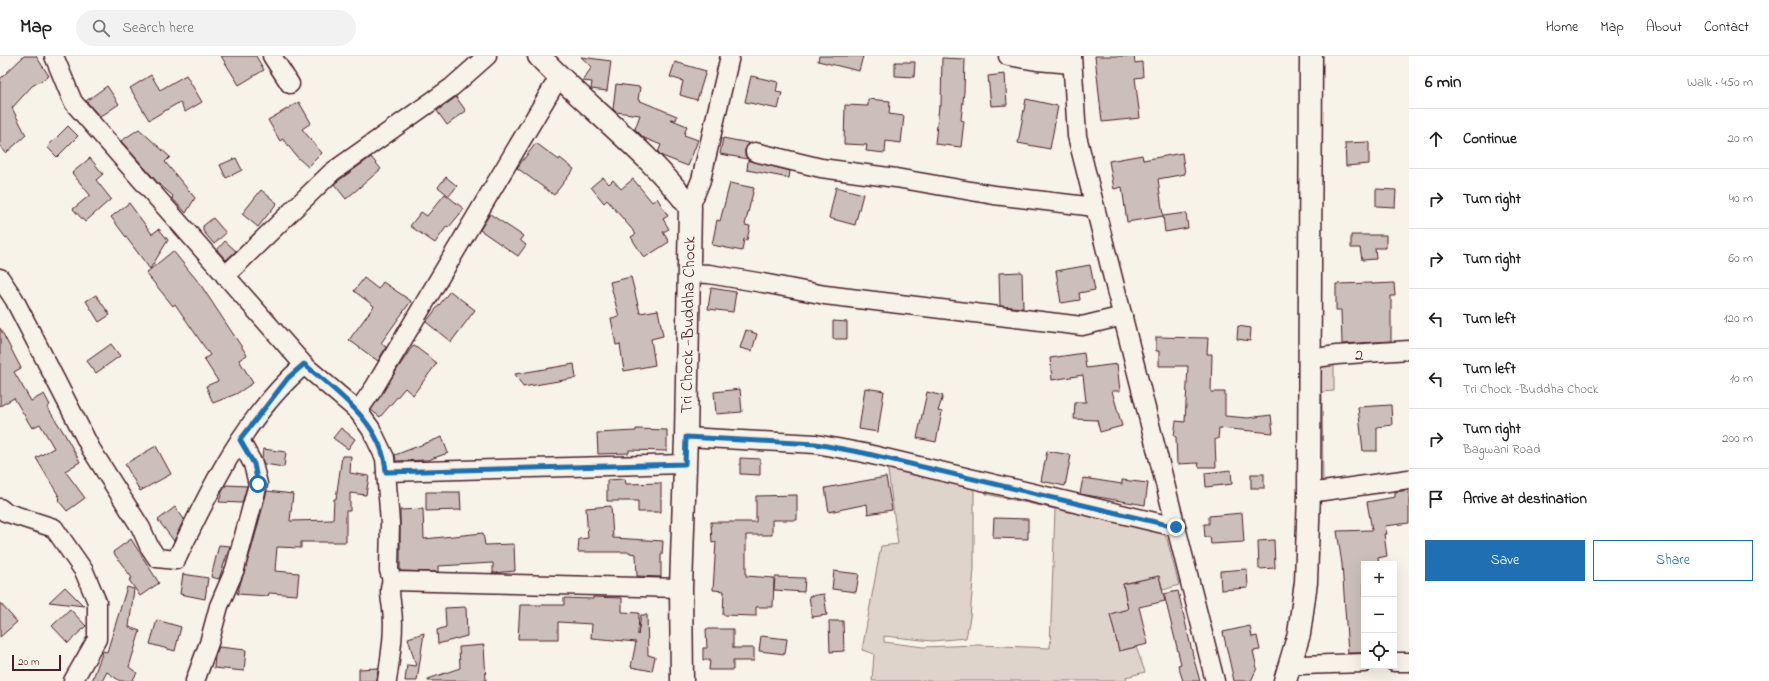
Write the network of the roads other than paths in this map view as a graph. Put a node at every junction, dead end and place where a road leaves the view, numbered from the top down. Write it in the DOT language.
graph roads {
  1 [pos="54,56"];
  2 [pos="272,56"];
  3 [pos="487,56"];
  4 [pos="540,56"];
  5 [pos="730,56"];
  6 [pos="1008,56"];
  7 [pos="1311,56"];
  8 [pos="1072,60"];
  9 [pos="559,77"];
  10 [pos="290,84"];
  11 [pos="755,152"];
  12 [pos="690,207"];
  13 [pos="1095,207"];
  14 [pos="688,273"];
  15 [pos="225,276"];
  16 [pos="0,278"];
  17 [pos="1123,316"];
  18 [pos="1409,350"];
  19 [pos="1309,360"];
  20 [pos="304,364"];
  21 [pos="358,410"];
  22 [pos="686,437"];
  23 [pos="240,440"];
  24 [pos="685,464"];
  25 [pos="386,472"];
  26 [pos="1409,479"];
  27 [pos="1309,493"];
  28 [pos="0,508"];
  29 [pos="1176,527"];
  30 [pos="392,581"];
  31 [pos="681,588"];
  32 [pos="1397,662"];
  33 [pos="1409,662"];
  34 [pos="1361,663"];
  35 [pos="1288,672"];
  36 [pos="73,681"];
  37 [pos="194,681"];
  38 [pos="387,681"];
  39 [pos="682,681"];
  40 [pos="1216,681"];
  1 -- 15 [label="street"];
  2 -- 10 [label="street"];
  3 -- 15 [label="street"];
  4 -- 9 [label="street"];
  5 -- 12 [label="street"];
  6 -- 8 [label="street"];
  7 -- 19 [label="street"];
  8 -- 13 [label="street"];
  9 -- 12 [label="street"];
  9 -- 21 [label="street"];
  11 -- 13 [label="street"];
  12 -- 14 [label="street, Tri Chock -Buddha Chock"];
  13 -- 17 [label="street"];
  14 -- 17 [label="street"];
  14 -- 22 [label="street, Tri Chock -Buddha Chock"];
  15 -- 20 [label="street"];
  16 -- 23 [label="street"];
  17 -- 29 [label="street"];
  18 -- 19 [label="street, 2"];
  19 -- 27 [label="street"];
  20 -- 21 [label="street"];
  20 -- 23 [label="street"];
  21 -- 25 [label="street"];
  22 -- 24 [label="street, Tri Chock -Buddha Chock"];
  22 -- 29 [label="street"];
  23 -- 37 [label="street"];
  24 -- 25 [label="street"];
  24 -- 31 [label="street, Tri Chock -Buddha Chock"];
  25 -- 30 [label="street"];
  26 -- 27 [label="street"];
  27 -- 35 [label="street"];
  28 -- 36 [label="street"];
  29 -- 40 [label="street"];
  30 -- 31 [label="street"];
  30 -- 38 [label="street"];
  31 -- 39 [label="street, Tri Chock -Buddha Chock"];
  32 -- 33 [label="street"];
  34 -- 35 [label="street"];
}
